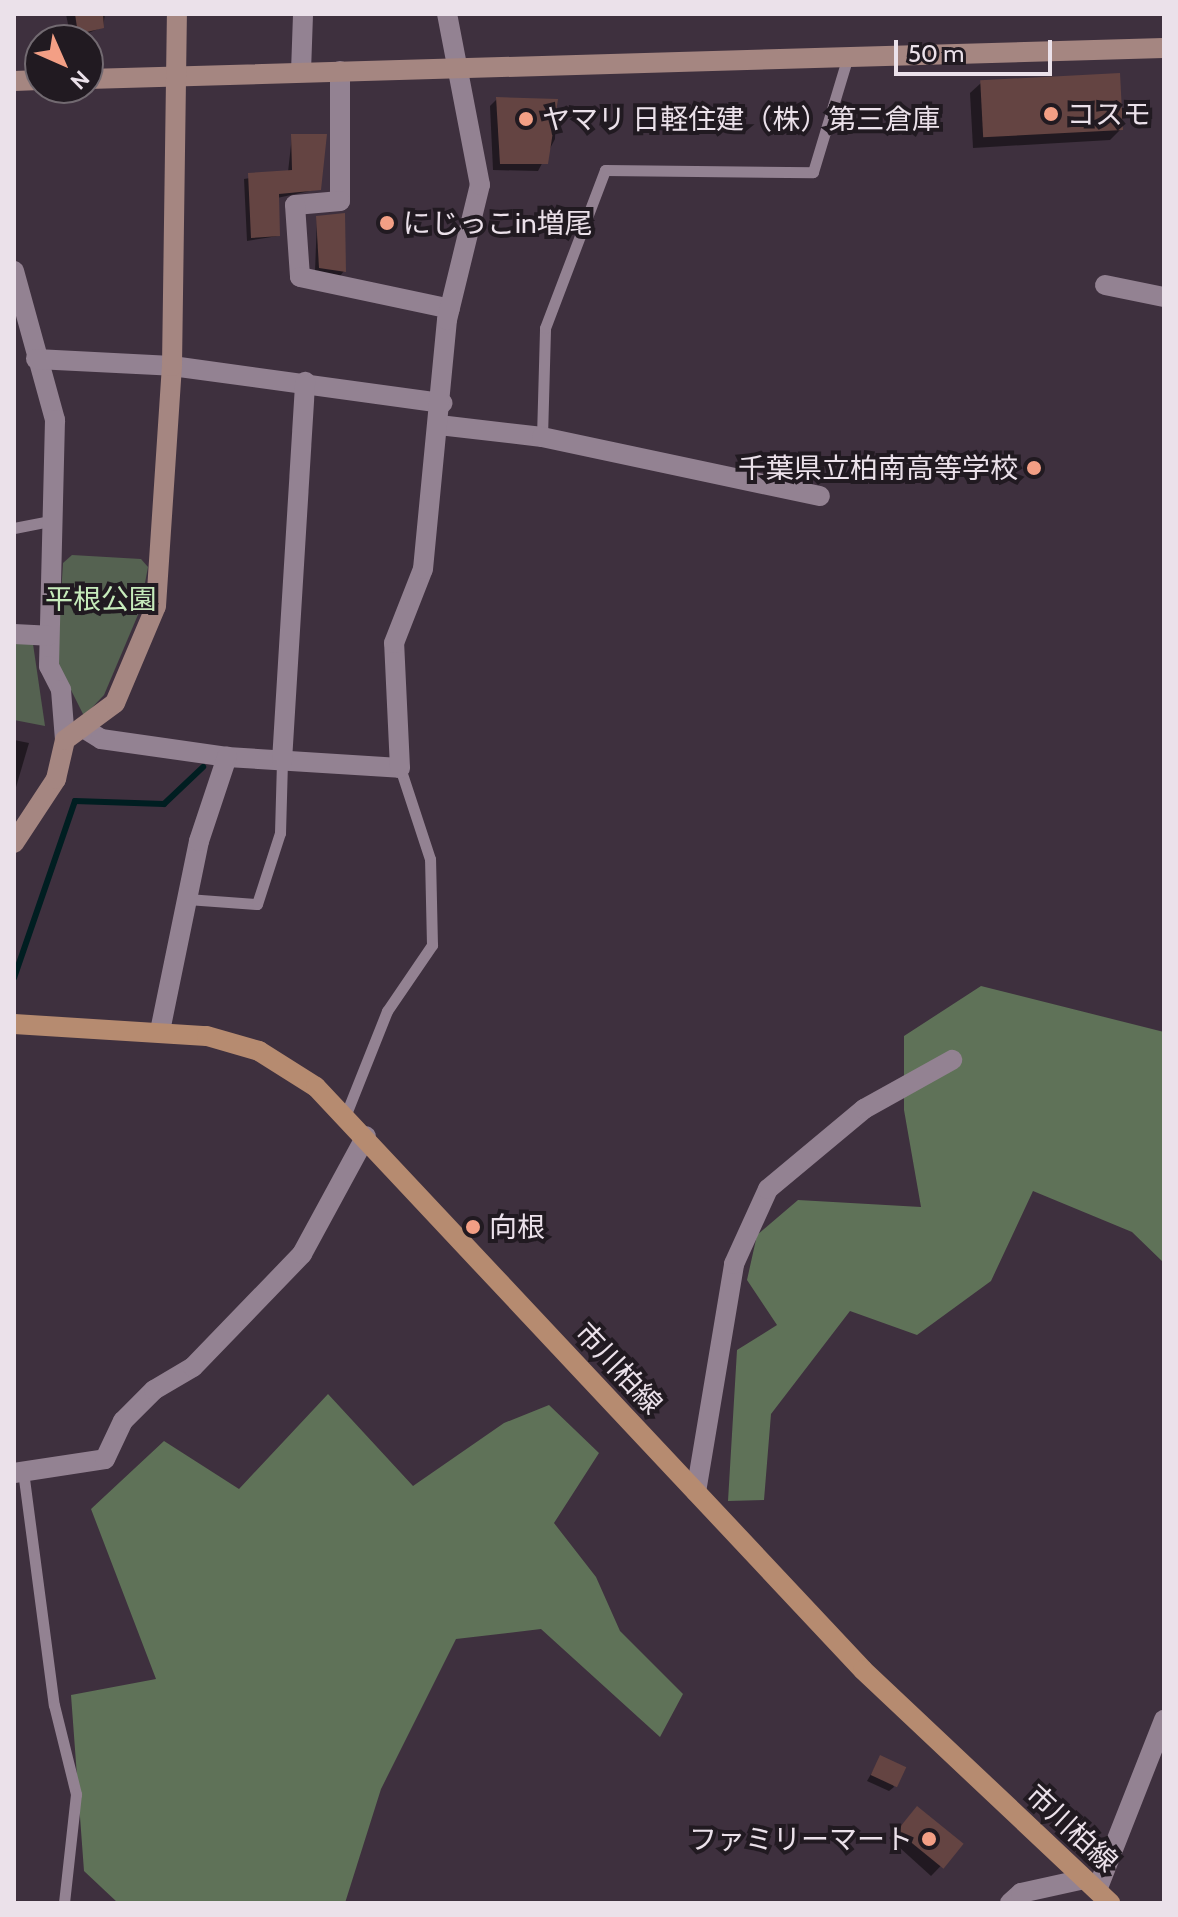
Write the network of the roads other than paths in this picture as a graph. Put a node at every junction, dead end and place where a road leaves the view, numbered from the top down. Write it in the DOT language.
graph roads {
  1 [pos="177,14"];
  2 [pos="303,14"];
  3 [pos="447,14"];
  4 [pos="1164,48"];
  5 [pos="848,56"];
  6 [pos="462,68"];
  7 [pos="340,71"];
  8 [pos="301,72"];
  9 [pos="176,76"];
  10 [pos="104,78"];
  11 [pos="14,271"];
  12 [pos="1105,285"];
  13 [pos="1164,297"];
  14 [pos="450,309"];
  15 [pos="36,359"];
  16 [pos="172,366"];
  17 [pos="305,382"];
  18 [pos="442,403"];
  19 [pos="439,425"];
  20 [pos="542,437"];
  21 [pos="820,496"];
  22 [pos="50,521"];
  23 [pos="14,528"];
  24 [pos="14,634"];
  25 [pos="48,636"];
  26 [pos="85,729"];
  27 [pos="65,740"];
  28 [pos="227,757"];
  29 [pos="282,761"];
  30 [pos="400,768"];
  31 [pos="14,843"];
  32 [pos="187,899"];
  33 [pos="21,1024"];
  34 [pos="160,1031"];
  35 [pos="952,1060"];
  36 [pos="346,1114"];
  37 [pos="366,1136"];
  38 [pos="18,1472"];
  39 [pos="696,1492"];
  40 [pos="1164,1720"];
  41 [pos="1097,1890"];
  42 [pos="64,1903"];
  43 [pos="1010,1903"];
  1 -- 9 [label="street"];
  2 -- 8 [label="street"];
  3 -- 6 [label="street"];
  4 -- 5 [label="street"];
  5 -- 6 [label="street"];
  5 -- 20 [label="lane"];
  6 -- 7 [label="street"];
  6 -- 14 [label="street"];
  7 -- 8 [label="street"];
  7 -- 14 [label="street"];
  8 -- 9 [label="street"];
  9 -- 10 [label="street"];
  9 -- 16 [label="street"];
  11 -- 15 [label="street"];
  12 -- 13 [label="street"];
  14 -- 18 [label="street"];
  15 -- 16 [label="street"];
  15 -- 22 [label="street"];
  16 -- 17 [label="street"];
  16 -- 26 [label="street"];
  17 -- 18 [label="street"];
  17 -- 29 [label="street"];
  18 -- 19 [label="street"];
  19 -- 20 [label="street"];
  19 -- 30 [label="street"];
  20 -- 21 [label="street"];
  22 -- 23 [label="lane"];
  22 -- 25 [label="street"];
  24 -- 25 [label="street"];
  25 -- 27 [label="street"];
  26 -- 27 [label="street"];
  26 -- 28 [label="street"];
  27 -- 31 [label="street"];
  28 -- 29 [label="street"];
  28 -- 32 [label="street"];
  29 -- 30 [label="street"];
  29 -- 32 [label="lane"];
  30 -- 36 [label="lane"];
  32 -- 34 [label="street"];
  33 -- 34 [label="main road, 市川柏線"];
  34 -- 36 [label="main road, 市川柏線"];
  35 -- 39 [label="street"];
  36 -- 37 [label="main road, 市川柏線"];
  37 -- 38 [label="street"];
  37 -- 39 [label="main road, 市川柏線"];
  38 -- 42 [label="lane"];
  39 -- 41 [label="main road, 市川柏線"];
  40 -- 41 [label="street"];
  41 -- 43 [label="street"];
}
